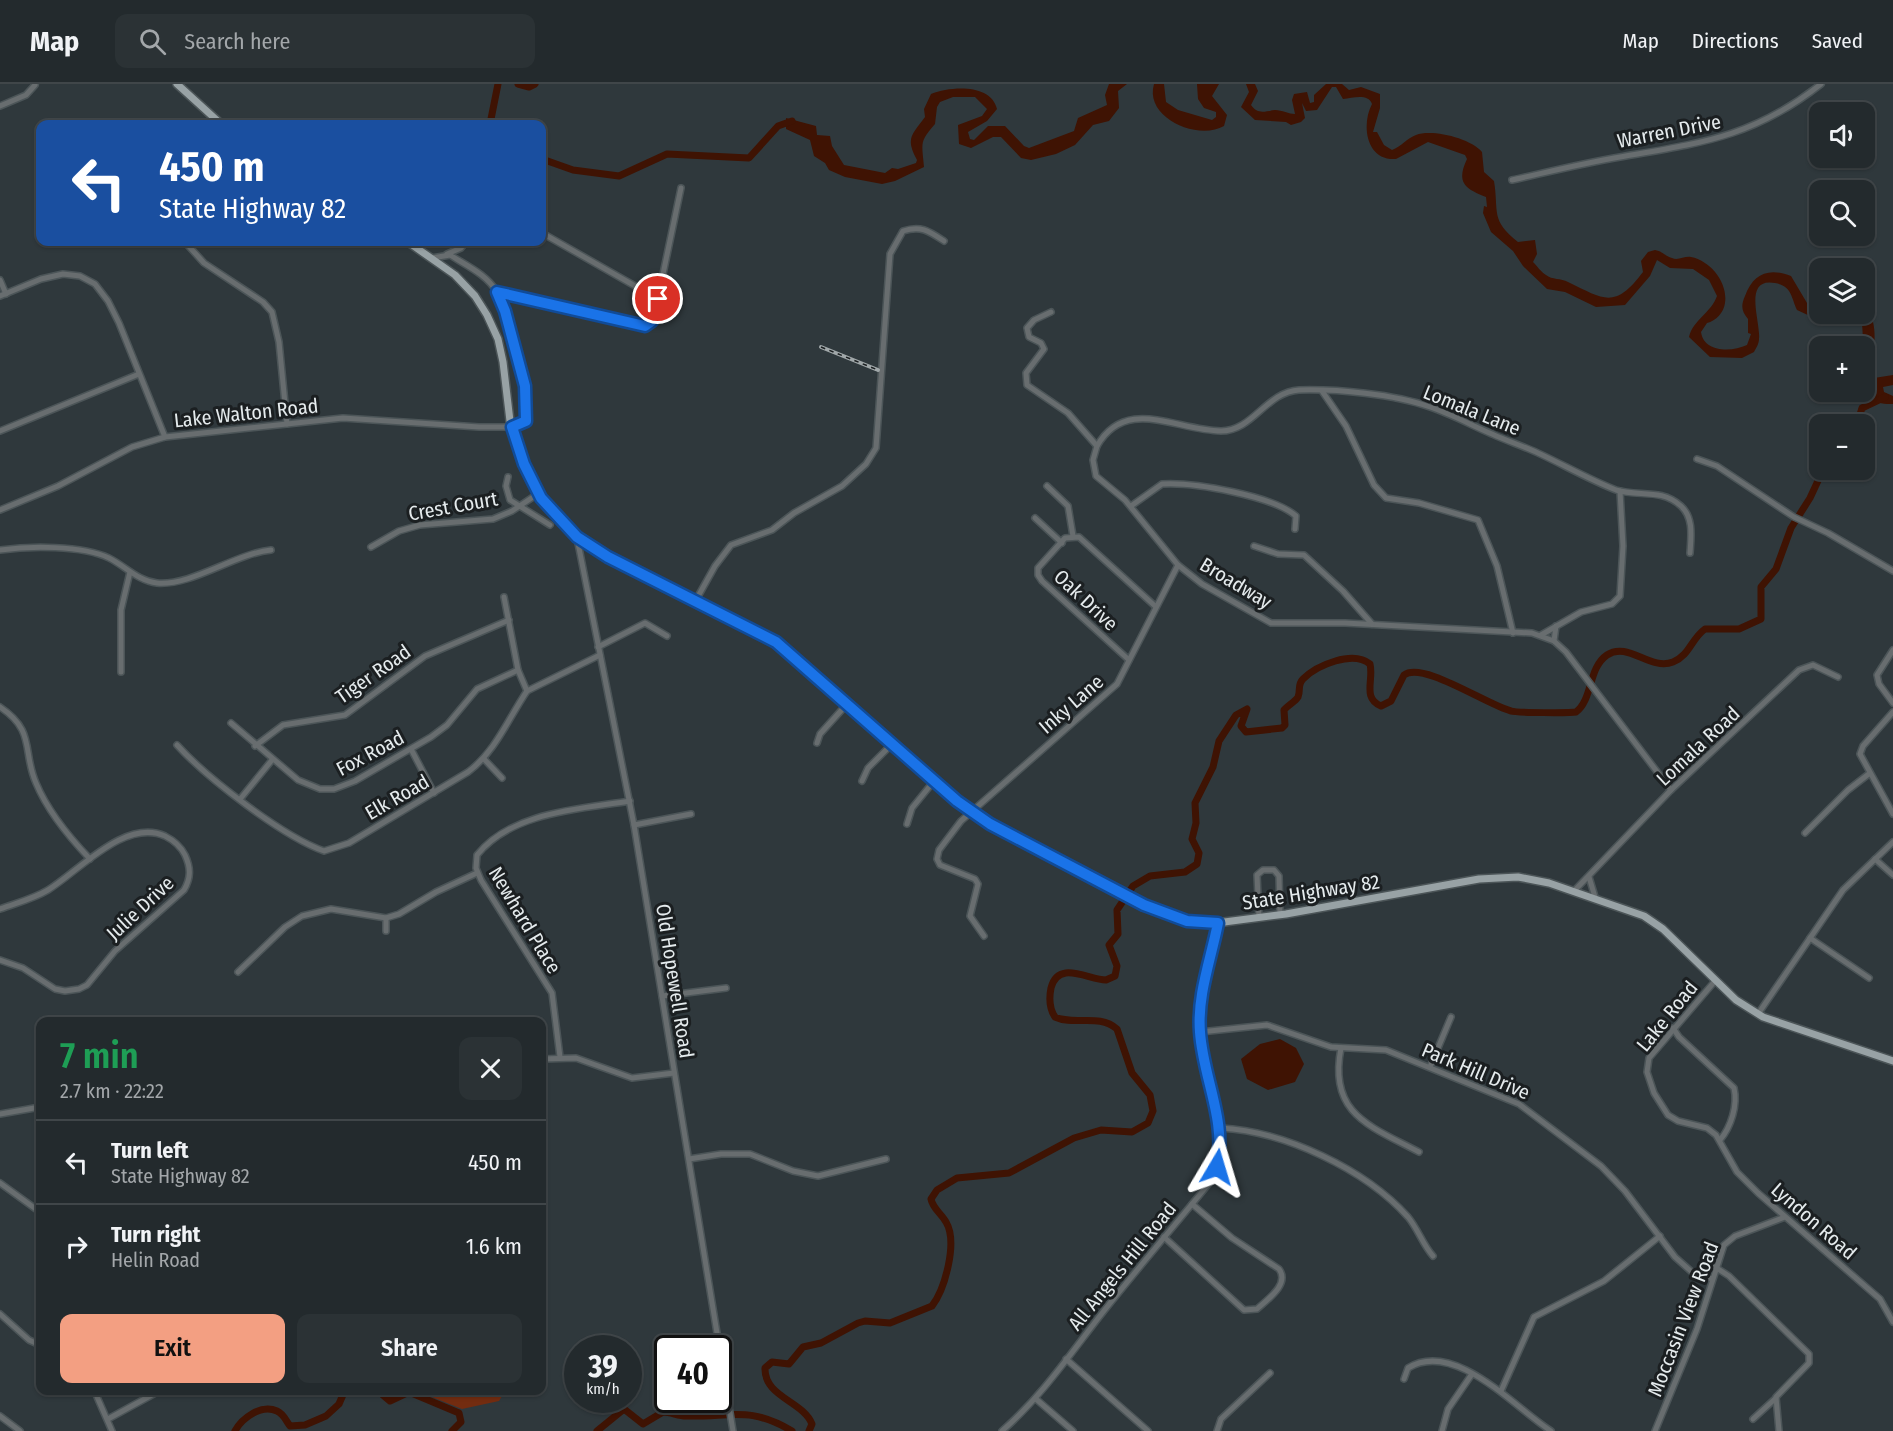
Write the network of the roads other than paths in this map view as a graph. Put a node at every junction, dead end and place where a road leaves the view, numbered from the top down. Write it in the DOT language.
graph roads {
  1 [pos="177,84"];
  2 [pos="186,84"];
  3 [pos="1821,84"];
  4 [pos="35,85"];
  5 [pos="189,96"];
  6 [pos="0,106"];
  7 [pos="216,120"];
  8 [pos="1512,180"];
  9 [pos="681,188"];
  10 [pos="546,235"];
  11 [pos="944,241"];
  12 [pos="189,246"];
  13 [pos="414,246"];
  14 [pos="463,246"];
  15 [pos="446,255"];
  16 [pos="432,258"];
  17 [pos="0,280"];
  18 [pos="497,292"];
  19 [pos="3,295"];
  20 [pos="658,299"];
  21 [pos="1051,312"];
  22 [pos="139,374"];
  23 [pos="1322,391"];
  24 [pos="287,424"];
  25 [pos="512,427"];
  26 [pos="0,431"];
  27 [pos="165,436"];
  28 [pos="1097,446"];
  29 [pos="1696,459"];
  30 [pos="508,477"];
  31 [pos="1047,486"];
  32 [pos="1620,491"];
  33 [pos="539,493"];
  34 [pos="518,506"];
  35 [pos="1131,506"];
  36 [pos="0,510"];
  37 [pos="1035,518"];
  38 [pos="550,525"];
  39 [pos="1295,530"];
  40 [pos="1072,536"];
  41 [pos="577,537"];
  42 [pos="1062,543"];
  43 [pos="1254,546"];
  44 [pos="371,547"];
  45 [pos="0,550"];
  46 [pos="271,550"];
  47 [pos="1690,553"];
  48 [pos="1178,564"];
  49 [pos="1893,571"];
  50 [pos="130,572"];
  51 [pos="504,597"];
  52 [pos="696,600"];
  53 [pos="1155,606"];
  54 [pos="508,620"];
  55 [pos="1372,624"];
  56 [pos="1556,626"];
  57 [pos="1513,633"];
  58 [pos="1541,635"];
  59 [pos="667,636"];
  60 [pos="1554,641"];
  61 [pos="598,647"];
  62 [pos="1893,650"];
  63 [pos="600,655"];
  64 [pos="1129,660"];
  65 [pos="519,670"];
  66 [pos="121,672"];
  67 [pos="1838,677"];
  68 [pos="527,691"];
  69 [pos="1893,703"];
  70 [pos="847,704"];
  71 [pos="0,707"];
  72 [pos="1893,712"];
  73 [pos="231,723"];
  74 [pos="817,743"];
  75 [pos="892,744"];
  76 [pos="177,745"];
  77 [pos="255,746"];
  78 [pos="411,749"];
  79 [pos="484,759"];
  80 [pos="272,760"];
  81 [pos="1870,773"];
  82 [pos="502,778"];
  83 [pos="862,781"];
  84 [pos="934,782"];
  85 [pos="1671,790"];
  86 [pos="434,793"];
  87 [pos="241,798"];
  88 [pos="630,801"];
  89 [pos="971,812"];
  90 [pos="691,814"];
  91 [pos="1893,814"];
  92 [pos="907,824"];
  93 [pos="634,825"];
  94 [pos="1804,833"];
  95 [pos="1893,842"];
  96 [pos="90,859"];
  97 [pos="1875,859"];
  98 [pos="477,873"];
  99 [pos="1893,875"];
  100 [pos="1589,878"];
  101 [pos="1574,891"];
  102 [pos="1595,897"];
  103 [pos="0,909"];
  104 [pos="1280,915"];
  105 [pos="386,918"];
  106 [pos="1259,918"];
  107 [pos="1218,923"];
  108 [pos="386,931"];
  109 [pos="984,936"];
  110 [pos="1810,938"];
  111 [pos="0,960"];
  112 [pos="238,972"];
  113 [pos="1869,978"];
  114 [pos="1715,981"];
  115 [pos="726,988"];
  116 [pos="662,996"];
  117 [pos="1758,1014"];
  118 [pos="1451,1017"];
  119 [pos="1673,1028"];
  120 [pos="1200,1032"];
  121 [pos="1341,1048"];
  122 [pos="560,1057"];
  123 [pos="546,1059"];
  124 [pos="1893,1061"];
  125 [pos="1430,1067"];
  126 [pos="674,1073"];
  127 [pos="36,1108"];
  128 [pos="0,1114"];
  129 [pos="1220,1128"];
  130 [pos="1720,1140"];
  131 [pos="1419,1152"];
  132 [pos="689,1159"];
  133 [pos="886,1159"];
  134 [pos="0,1183"];
  135 [pos="1192,1204"];
  136 [pos="36,1209"];
  137 [pos="1785,1217"];
  138 [pos="1660,1236"];
  139 [pos="1164,1238"];
  140 [pos="1432,1256"];
  141 [pos="1715,1267"];
  142 [pos="1712,1279"];
  143 [pos="0,1314"];
  144 [pos="1893,1322"];
  145 [pos="36,1343"];
  146 [pos="1066,1359"];
  147 [pos="1270,1373"];
  148 [pos="1472,1374"];
  149 [pos="1404,1378"];
  150 [pos="1501,1391"];
  151 [pos="96,1395"];
  152 [pos="152,1395"];
  153 [pos="1776,1397"];
  154 [pos="1036,1400"];
  155 [pos="0,1416"];
  156 [pos="108,1419"];
  157 [pos="1753,1419"];
  158 [pos="20,1431"];
  159 [pos="112,1431"];
  160 [pos="733,1431"];
  161 [pos="1002,1431"];
  162 [pos="1073,1431"];
  163 [pos="1148,1431"];
  164 [pos="1217,1431"];
  165 [pos="1442,1431"];
  166 [pos="1551,1431"];
  167 [pos="1655,1431"];
  168 [pos="1779,1431"];
  1 -- 5 [label="main road"];
  2 -- 5 [label="street"];
  3 -- 8 [label="street, Warren Drive"];
  4 -- 6 [label="street"];
  5 -- 7 [label="main road"];
  9 -- 20 [label="street"];
  10 -- 20 [label="street"];
  11 -- 52 [label="street"];
  12 -- 24 [label="street"];
  13 -- 16 [label="main road, State Highway 82"];
  14 -- 15 [label="street"];
  15 -- 16 [label="street"];
  15 -- 18 [label="street"];
  16 -- 25 [label="main road, State Highway 82"];
  17 -- 19 [label="street"];
  18 -- 20 [label="street"];
  18 -- 25 [label="street"];
  19 -- 22 [label="street"];
  21 -- 28 [label="street"];
  22 -- 26 [label="street"];
  22 -- 27 [label="street"];
  23 -- 28 [label="street, Lomala Lane"];
  23 -- 32 [label="street, Lomala Lane"];
  23 -- 57 [label="street"];
  24 -- 25 [label="street, Lake Walton Road"];
  24 -- 27 [label="street, Lake Walton Road"];
  25 -- 33 [label="main road, State Highway 82"];
  27 -- 36 [label="street, Lake Walton Road"];
  28 -- 35 [label="street, Broadway"];
  29 -- 49 [label="street"];
  30 -- 34 [label="street"];
  31 -- 40 [label="street"];
  32 -- 47 [label="street, Lomala Lane"];
  32 -- 56 [label="street"];
  33 -- 34 [label="street, Crest Court"];
  33 -- 41 [label="main road, State Highway 82"];
  34 -- 38 [label="street"];
  34 -- 44 [label="street, Crest Court"];
  35 -- 39 [label="street"];
  35 -- 48 [label="street, Broadway"];
  37 -- 42 [label="street"];
  40 -- 42 [label="street, Oak Drive"];
  40 -- 53 [label="street, Oak Drive"];
  41 -- 52 [label="main road, State Highway 82"];
  41 -- 61 [label="street, Old Hopewell Road"];
  42 -- 64 [label="street, Oak Drive"];
  43 -- 55 [label="street"];
  45 -- 50 [label="street"];
  46 -- 50 [label="street"];
  48 -- 53 [label="street, Inky Lane"];
  48 -- 55 [label="street, Broadway"];
  50 -- 66 [label="street"];
  51 -- 54 [label="street"];
  52 -- 70 [label="main road, State Highway 82"];
  53 -- 64 [label="street, Inky Lane"];
  54 -- 65 [label="street"];
  54 -- 77 [label="street, Tiger Road"];
  55 -- 57 [label="street, Broadway"];
  56 -- 58 [label="street"];
  56 -- 60 [label="street"];
  57 -- 58 [label="street, Broadway"];
  58 -- 60 [label="street, Broadway"];
  59 -- 61 [label="street"];
  60 -- 85 [label="street, Broadway"];
  61 -- 63 [label="street, Old Hopewell Road"];
  62 -- 69 [label="street"];
  63 -- 68 [label="street"];
  63 -- 88 [label="street, Old Hopewell Road"];
  64 -- 89 [label="street, Inky Lane"];
  65 -- 68 [label="street"];
  65 -- 78 [label="street, Fox Road"];
  67 -- 85 [label="street, Lomala Road"];
  68 -- 79 [label="street, Elk Road"];
  70 -- 74 [label="street"];
  70 -- 75 [label="main road, State Highway 82"];
  71 -- 96 [label="street"];
  72 -- 81 [label="street"];
  73 -- 77 [label="street, Fox Road"];
  75 -- 83 [label="street"];
  75 -- 84 [label="main road, State Highway 82"];
  76 -- 87 [label="street, Elk Road"];
  77 -- 80 [label="street, Fox Road"];
  78 -- 80 [label="street, Fox Road"];
  78 -- 86 [label="street"];
  79 -- 82 [label="street"];
  79 -- 86 [label="street, Elk Road"];
  80 -- 87 [label="street"];
  81 -- 91 [label="street"];
  81 -- 94 [label="street"];
  84 -- 89 [label="main road, State Highway 82"];
  84 -- 92 [label="street"];
  85 -- 100 [label="street, Lomala Road"];
  86 -- 87 [label="street, Elk Road"];
  88 -- 93 [label="street, Old Hopewell Road"];
  88 -- 98 [label="street, Newhard Place"];
  89 -- 107 [label="main road, State Highway 82"];
  89 -- 109 [label="street, Inky Lane"];
  90 -- 93 [label="street"];
  93 -- 116 [label="street, Old Hopewell Road"];
  95 -- 97 [label="street"];
  96 -- 103 [label="street, Julie Drive"];
  96 -- 111 [label="street, Julie Drive"];
  97 -- 99 [label="street"];
  97 -- 110 [label="street"];
  98 -- 105 [label="street"];
  98 -- 122 [label="street, Newhard Place"];
  100 -- 101 [label="street, Lomala Road"];
  100 -- 102 [label="street"];
  101 -- 102 [label="main road, State Highway 82"];
  101 -- 104 [label="main road, State Highway 82"];
  102 -- 114 [label="main road, State Highway 82"];
  104 -- 106 [label="main road, State Highway 82"];
  104 -- 106 [label="street"];
  105 -- 108 [label="street"];
  105 -- 112 [label="street"];
  106 -- 107 [label="main road, State Highway 82"];
  107 -- 120 [label="street, All Angels Hill Road"];
  110 -- 113 [label="street"];
  110 -- 117 [label="street"];
  114 -- 117 [label="main road, State Highway 82"];
  114 -- 119 [label="street, Lake Road"];
  115 -- 116 [label="street"];
  116 -- 126 [label="street, Old Hopewell Road"];
  117 -- 124 [label="main road, State Highway 82"];
  118 -- 125 [label="street"];
  119 -- 130 [label="street"];
  119 -- 130 [label="street, Lake Road"];
  120 -- 121 [label="street, Park Hill Drive"];
  120 -- 129 [label="street, All Angels Hill Road"];
  121 -- 125 [label="street, Park Hill Drive"];
  121 -- 131 [label="street"];
  122 -- 123 [label="street"];
  122 -- 126 [label="street"];
  125 -- 138 [label="street, Park Hill Drive"];
  126 -- 132 [label="street, Old Hopewell Road"];
  127 -- 128 [label="street"];
  129 -- 135 [label="street, All Angels Hill Road"];
  129 -- 140 [label="street"];
  130 -- 137 [label="street, Lyndon Road"];
  132 -- 133 [label="street"];
  132 -- 160 [label="street, Old Hopewell Road"];
  134 -- 136 [label="street"];
  135 -- 139 [label="street, All Angels Hill Road"];
  135 -- 139 [label="street"];
  137 -- 141 [label="street, Moccasin View Road"];
  137 -- 144 [label="street, Lyndon Road"];
  138 -- 142 [label="street, Park Hill Drive"];
  138 -- 150 [label="street"];
  139 -- 146 [label="street, All Angels Hill Road"];
  141 -- 142 [label="street, Moccasin View Road"];
  141 -- 153 [label="street"];
  142 -- 167 [label="street, Moccasin View Road"];
  143 -- 145 [label="street"];
  146 -- 154 [label="street, All Angels Hill Road"];
  146 -- 163 [label="street"];
  147 -- 164 [label="street"];
  148 -- 149 [label="street"];
  148 -- 150 [label="street"];
  148 -- 165 [label="street"];
  150 -- 166 [label="street"];
  151 -- 156 [label="street"];
  152 -- 156 [label="street"];
  153 -- 157 [label="street"];
  153 -- 168 [label="street"];
  154 -- 161 [label="street, All Angels Hill Road"];
  154 -- 162 [label="street"];
  155 -- 158 [label="street"];
  156 -- 159 [label="street"];
}
